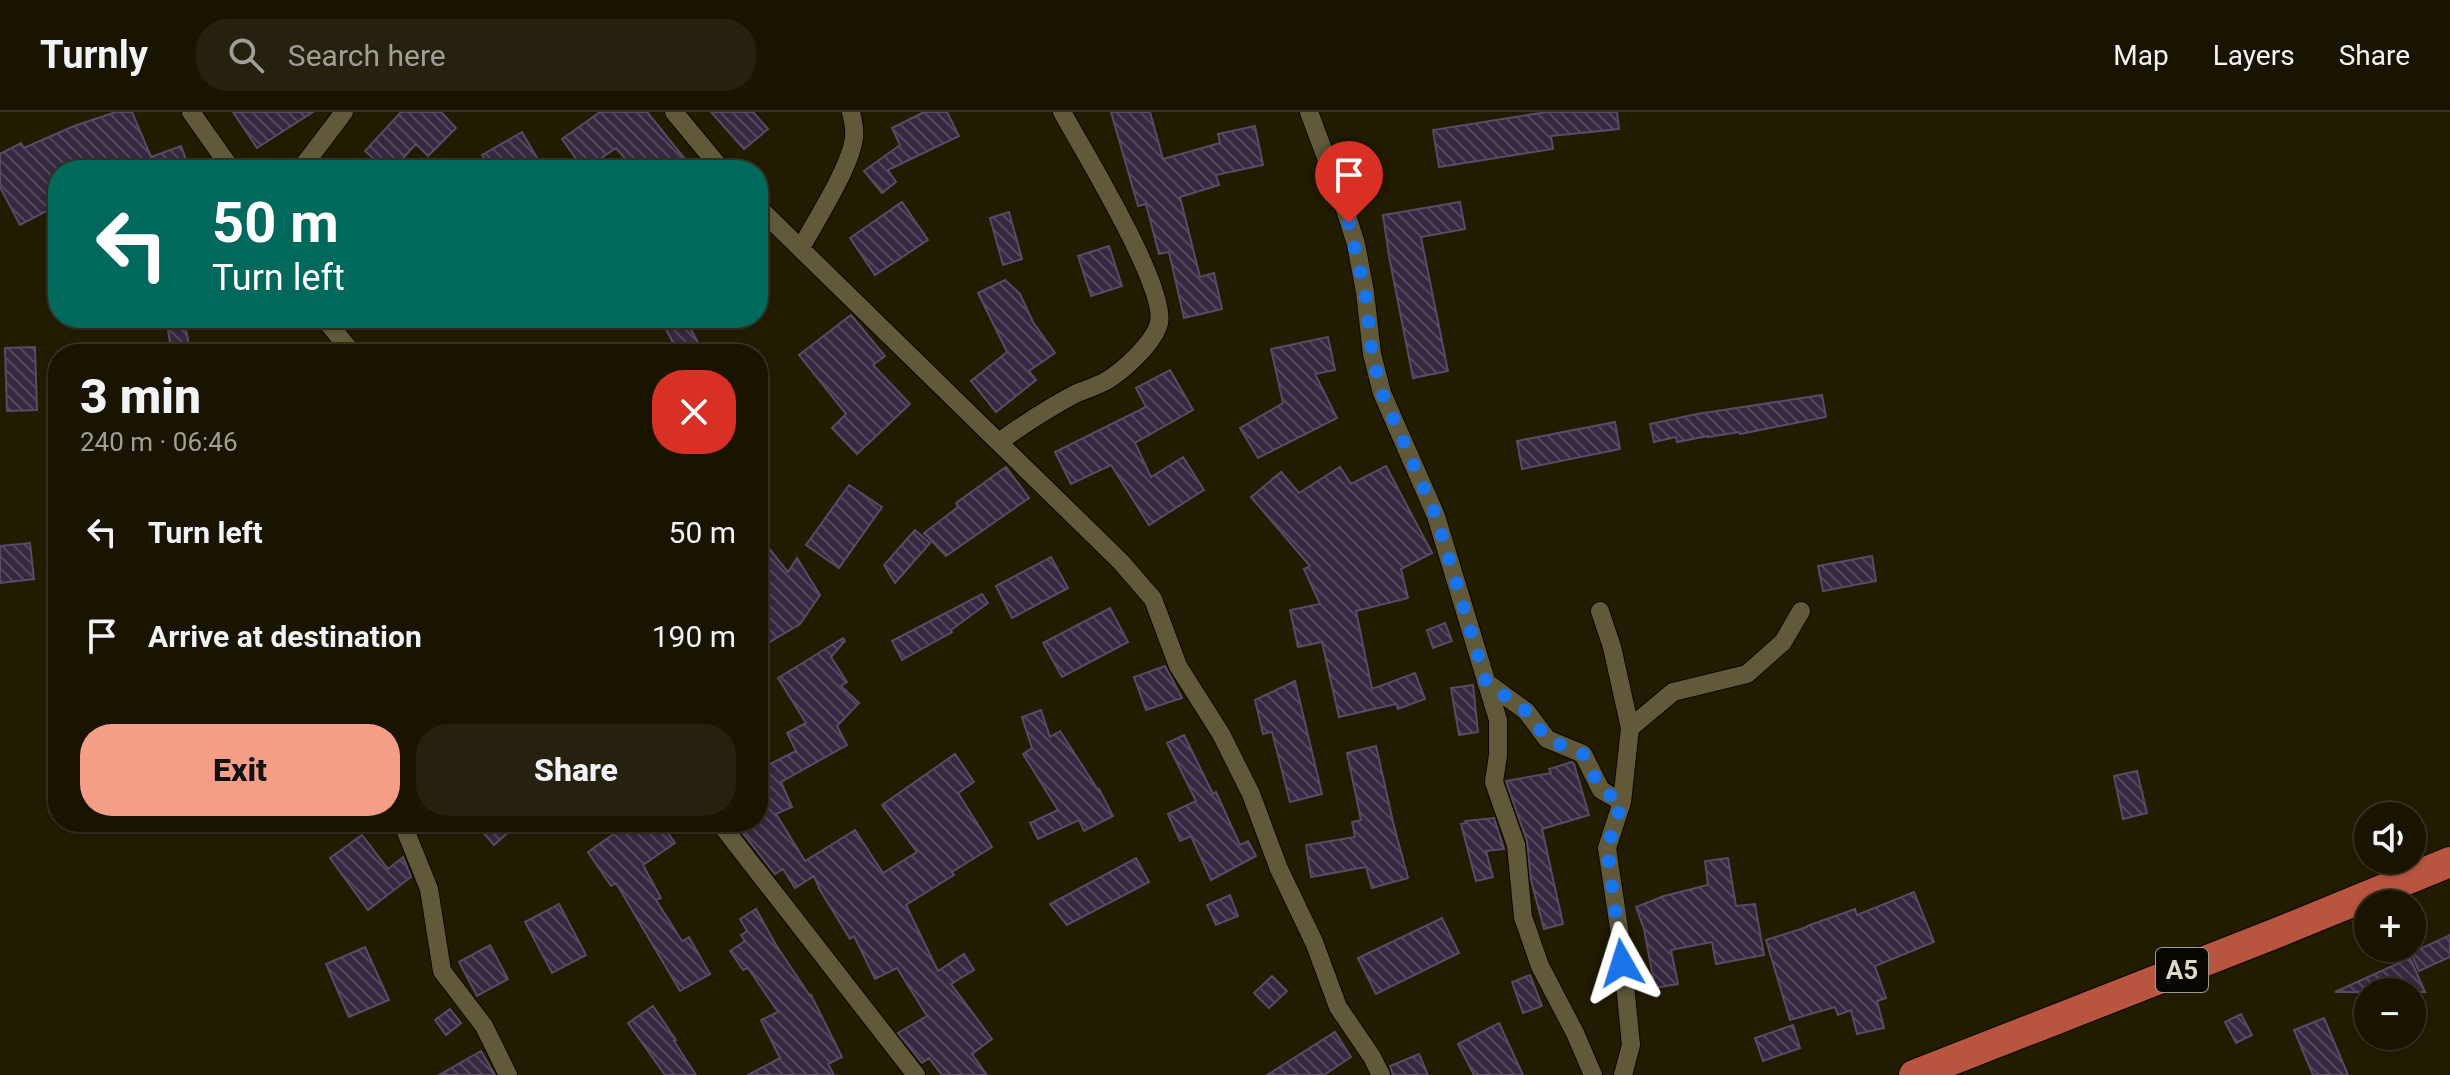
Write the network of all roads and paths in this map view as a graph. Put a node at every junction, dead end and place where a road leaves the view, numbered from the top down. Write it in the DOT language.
graph roads {
  1 [pos="191,112"];
  2 [pos="344,112"];
  3 [pos="674,112"];
  4 [pos="851,112"];
  5 [pos="1062,112"];
  6 [pos="1309,112"];
  7 [pos="225,160"];
  8 [pos="308,160"];
  9 [pos="714,160"];
  10 [pos="768,217"];
  11 [pos="801,248"];
  12 [pos="332,328"];
  13 [pos="345,344"];
  14 [pos="999,442"];
  15 [pos="1600,611"];
  16 [pos="1801,611"];
  17 [pos="1486,682"];
  18 [pos="1630,728"];
  19 [pos="1622,802"];
  20 [pos="406,832"];
  21 [pos="727,832"];
  22 [pos="2450,862"];
  23 [pos="508,1075"];
  24 [pos="916,1075"];
  25 [pos="1381,1075"];
  26 [pos="1593,1075"];
  27 [pos="1623,1075"];
  28 [pos="1914,1075"];
  1 -- 7 [label="street"];
  2 -- 8 [label="street"];
  3 -- 9 [label="street"];
  4 -- 11 [label="street"];
  5 -- 14 [label="street"];
  6 -- 17 [label="street"];
  10 -- 11 [label="street"];
  11 -- 14 [label="street"];
  12 -- 13 [label="street"];
  14 -- 25 [label="street"];
  15 -- 18 [label="street"];
  16 -- 18 [label="street"];
  17 -- 19 [label="street"];
  17 -- 26 [label="street"];
  18 -- 19 [label="street"];
  19 -- 27 [label="street"];
  20 -- 23 [label="street"];
  21 -- 24 [label="street"];
  22 -- 28 [label="highway, A5"];
}
